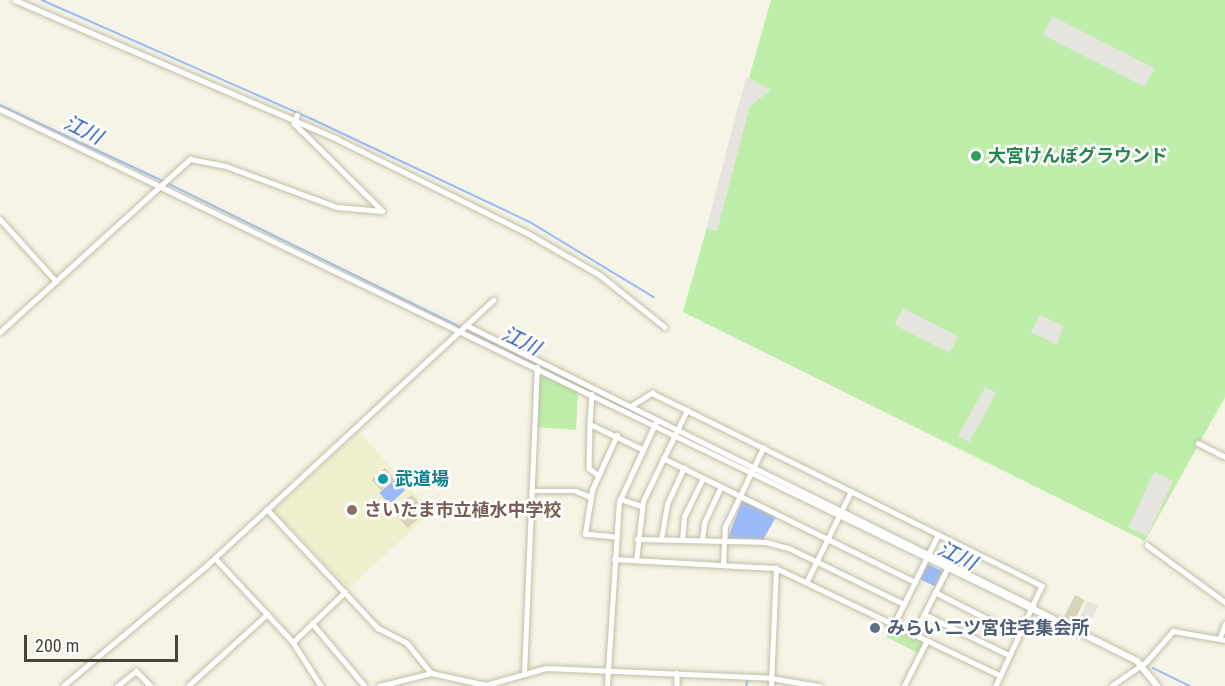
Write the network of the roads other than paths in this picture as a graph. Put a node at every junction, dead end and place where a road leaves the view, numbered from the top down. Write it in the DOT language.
graph roads {
  1 [pos="15,0"];
  2 [pos="0,109"];
  3 [pos="297,115"];
  4 [pos="295,122"];
  5 [pos="161,184"];
  6 [pos="0,219"];
  7 [pos="56,281"];
  8 [pos="493,300"];
  9 [pos="463,327"];
  10 [pos="665,327"];
  11 [pos="0,332"];
  12 [pos="537,367"];
  13 [pos="593,392"];
  14 [pos="631,406"];
  15 [pos="687,410"];
  16 [pos="656,422"];
  17 [pos="590,424"];
  18 [pos="676,432"];
  19 [pos="617,435"];
  20 [pos="1198,443"];
  21 [pos="763,448"];
  22 [pos="642,449"];
  23 [pos="1225,457"];
  24 [pos="663,458"];
  25 [pos="684,468"];
  26 [pos="752,470"];
  27 [pos="598,475"];
  28 [pos="703,478"];
  29 [pos="721,487"];
  30 [pos="532,491"];
  31 [pos="851,491"];
  32 [pos="740,496"];
  33 [pos="591,497"];
  34 [pos="620,500"];
  35 [pos="642,506"];
  36 [pos="267,508"];
  37 [pos="840,513"];
  38 [pos="938,535"];
  39 [pos="614,537"];
  40 [pos="637,538"];
  41 [pos="661,539"];
  42 [pos="827,539"];
  43 [pos="682,540"];
  44 [pos="702,540"];
  45 [pos="724,541"];
  46 [pos="1147,544"];
  47 [pos="928,557"];
  48 [pos="215,558"];
  49 [pos="614,559"];
  50 [pos="636,561"];
  51 [pos="816,561"];
  52 [pos="723,564"];
  53 [pos="948,567"];
  54 [pos="776,568"];
  55 [pos="807,581"];
  56 [pos="915,582"];
  57 [pos="345,592"];
  58 [pos="935,592"];
  59 [pos="1225,602"];
  60 [pos="904,604"];
  61 [pos="1033,607"];
  62 [pos="267,614"];
  63 [pos="924,614"];
  64 [pos="312,624"];
  65 [pos="1225,624"];
  66 [pos="893,626"];
  67 [pos="1019,635"];
  68 [pos="913,636"];
  69 [pos="1222,639"];
  70 [pos="293,642"];
  71 [pos="926,642"];
  72 [pos="1009,655"];
  73 [pos="1143,666"];
  74 [pos="608,669"];
  75 [pos="676,672"];
  76 [pos="431,673"];
  77 [pos="524,674"];
  78 [pos="999,675"];
  79 [pos="771,678"];
  80 [pos="70,681"];
  81 [pos="486,685"];
  82 [pos="63,686"];
  83 [pos="75,686"];
  84 [pos="117,686"];
  85 [pos="152,686"];
  86 [pos="188,686"];
  87 [pos="321,686"];
  88 [pos="365,686"];
  89 [pos="379,686"];
  90 [pos="607,686"];
  91 [pos="677,686"];
  92 [pos="771,686"];
  93 [pos="819,686"];
  94 [pos="904,686"];
  95 [pos="996,686"];
  96 [pos="1111,686"];
  97 [pos="1157,686"];
  1 -- 4 [label="street"];
  2 -- 5 [label="street"];
  3 -- 4 [label="street"];
  4 -- 5 [label="street"];
  4 -- 10 [label="street"];
  5 -- 7 [label="street"];
  5 -- 9 [label="street"];
  6 -- 7 [label="street"];
  7 -- 11 [label="street"];
  8 -- 9 [label="street"];
  9 -- 12 [label="street"];
  9 -- 13 [label="street"];
  9 -- 36 [label="street"];
  12 -- 13 [label="street"];
  12 -- 30 [label="street"];
  13 -- 14 [label="street"];
  13 -- 16 [label="street"];
  13 -- 17 [label="street"];
  14 -- 15 [label="street"];
  14 -- 16 [label="street"];
  15 -- 18 [label="street"];
  15 -- 21 [label="street"];
  16 -- 18 [label="street"];
  16 -- 22 [label="street"];
  17 -- 19 [label="street"];
  17 -- 27 [label="street"];
  18 -- 24 [label="street"];
  18 -- 26 [label="street"];
  19 -- 22 [label="street"];
  19 -- 27 [label="street"];
  20 -- 23 [label="street"];
  21 -- 26 [label="street"];
  21 -- 31 [label="street"];
  22 -- 34 [label="street"];
  24 -- 25 [label="street"];
  24 -- 35 [label="street"];
  25 -- 28 [label="street"];
  25 -- 41 [label="street"];
  26 -- 32 [label="street"];
  26 -- 37 [label="street"];
  27 -- 33 [label="street"];
  28 -- 29 [label="street"];
  28 -- 43 [label="street"];
  29 -- 32 [label="street"];
  29 -- 44 [label="street"];
  30 -- 33 [label="street"];
  30 -- 77 [label="street"];
  31 -- 37 [label="street"];
  31 -- 38 [label="street"];
  32 -- 42 [label="street"];
  32 -- 45 [label="street"];
  33 -- 39 [label="street"];
  34 -- 35 [label="street"];
  34 -- 39 [label="street"];
  35 -- 40 [label="street"];
  36 -- 48 [label="street"];
  36 -- 57 [label="street"];
  37 -- 42 [label="street"];
  37 -- 47 [label="street"];
  38 -- 47 [label="street"];
  38 -- 61 [label="street"];
  39 -- 49 [label="street"];
  40 -- 41 [label="street"];
  40 -- 50 [label="street"];
  41 -- 43 [label="street"];
  42 -- 51 [label="street"];
  42 -- 56 [label="street"];
  43 -- 44 [label="street"];
  44 -- 45 [label="street"];
  45 -- 51 [label="street"];
  45 -- 52 [label="street"];
  46 -- 59 [label="street"];
  47 -- 53 [label="street"];
  47 -- 56 [label="street"];
  48 -- 62 [label="street"];
  48 -- 80 [label="street"];
  49 -- 50 [label="street"];
  49 -- 74 [label="street"];
  50 -- 52 [label="street"];
  51 -- 55 [label="street"];
  51 -- 60 [label="street"];
  52 -- 54 [label="street"];
  53 -- 58 [label="street"];
  53 -- 61 [label="street"];
  54 -- 55 [label="street"];
  54 -- 79 [label="street"];
  55 -- 66 [label="street"];
  56 -- 60 [label="street"];
  57 -- 64 [label="street"];
  57 -- 76 [label="street"];
  58 -- 63 [label="street"];
  58 -- 67 [label="street"];
  60 -- 66 [label="street"];
  61 -- 67 [label="street"];
  61 -- 73 [label="street"];
  62 -- 70 [label="street"];
  62 -- 86 [label="street"];
  63 -- 68 [label="street"];
  63 -- 72 [label="street"];
  64 -- 70 [label="street"];
  64 -- 88 [label="street"];
  65 -- 69 [label="street"];
  66 -- 68 [label="street"];
  67 -- 72 [label="street"];
  68 -- 71 [label="street"];
  69 -- 73 [label="street"];
  70 -- 87 [label="street"];
  71 -- 78 [label="street"];
  71 -- 94 [label="street"];
  72 -- 78 [label="street"];
  73 -- 96 [label="street"];
  73 -- 97 [label="street"];
  74 -- 75 [label="street"];
  74 -- 77 [label="street"];
  74 -- 90 [label="street"];
  75 -- 79 [label="street"];
  75 -- 91 [label="street"];
  76 -- 81 [label="street"];
  76 -- 89 [label="street"];
  77 -- 81 [label="street"];
  78 -- 95 [label="street"];
  79 -- 92 [label="street"];
  79 -- 93 [label="street"];
  80 -- 82 [label="street"];
  80 -- 83 [label="street"];
  84 -- 85 [label="street"];
}
